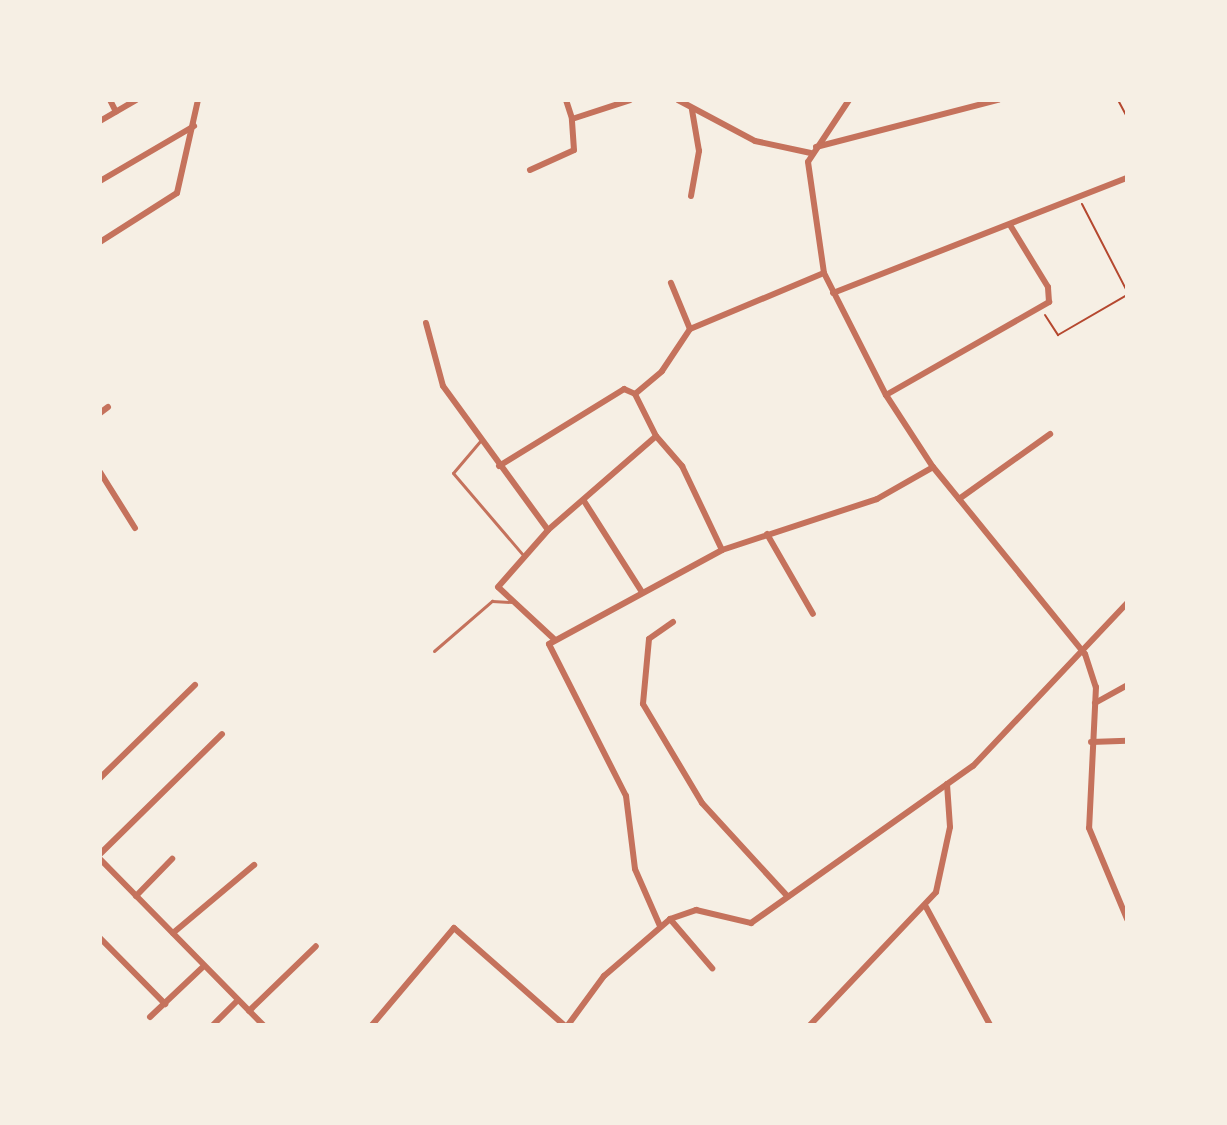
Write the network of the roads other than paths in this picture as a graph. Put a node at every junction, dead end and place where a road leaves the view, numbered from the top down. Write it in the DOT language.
graph roads {
  1 [pos="110,100"];
  2 [pos="136,100"];
  3 [pos="198,100"];
  4 [pos="566,100"];
  5 [pos="630,100"];
  6 [pos="678,100"];
  7 [pos="849,100"];
  8 [pos="998,100"];
  9 [pos="692,110"];
  10 [pos="116,112"];
  11 [pos="572,119"];
  12 [pos="100,121"];
  13 [pos="194,126"];
  14 [pos="813,150"];
  15 [pos="530,170"];
  16 [pos="1127,178"];
  17 [pos="100,181"];
  18 [pos="691,196"];
  19 [pos="1010,225"];
  20 [pos="100,242"];
  21 [pos="824,273"];
  22 [pos="671,283"];
  23 [pos="833,293"];
  24 [pos="426,323"];
  25 [pos="690,329"];
  26 [pos="635,394"];
  27 [pos="886,395"];
  28 [pos="108,407"];
  29 [pos="100,413"];
  30 [pos="1050,434"];
  31 [pos="656,436"];
  32 [pos="481,440"];
  33 [pos="499,466"];
  34 [pos="933,467"];
  35 [pos="100,472"];
  36 [pos="959,499"];
  37 [pos="584,501"];
  38 [pos="135,528"];
  39 [pos="548,530"];
  40 [pos="767,534"];
  41 [pos="722,550"];
  42 [pos="524,556"];
  43 [pos="642,592"];
  44 [pos="513,602"];
  45 [pos="1127,603"];
  46 [pos="813,614"];
  47 [pos="673,622"];
  48 [pos="554,639"];
  49 [pos="434,651"];
  50 [pos="1085,654"];
  51 [pos="195,685"];
  52 [pos="1127,685"];
  53 [pos="1095,703"];
  54 [pos="222,734"];
  55 [pos="1127,741"];
  56 [pos="1091,742"];
  57 [pos="100,778"];
  58 [pos="947,784"];
  59 [pos="100,856"];
  60 [pos="172,859"];
  61 [pos="254,865"];
  62 [pos="136,896"];
  63 [pos="788,897"];
  64 [pos="926,907"];
  65 [pos="670,919"];
  66 [pos="1127,919"];
  67 [pos="660,926"];
  68 [pos="173,933"];
  69 [pos="100,938"];
  70 [pos="316,946"];
  71 [pos="204,966"];
  72 [pos="712,968"];
  73 [pos="238,1000"];
  74 [pos="165,1004"];
  75 [pos="249,1011"];
  76 [pos="150,1017"];
  77 [pos="213,1025"];
  78 [pos="263,1025"];
  79 [pos="372,1025"];
  80 [pos="566,1025"];
  81 [pos="810,1025"];
  82 [pos="990,1025"];
  1 -- 10 [label="street"];
  2 -- 10 [label="street"];
  3 -- 13 [label="street"];
  4 -- 11 [label="street"];
  5 -- 11 [label="street"];
  6 -- 9 [label="street"];
  7 -- 14 [label="street"];
  8 -- 14 [label="street"];
  9 -- 14 [label="street"];
  9 -- 18 [label="street"];
  10 -- 12 [label="street"];
  11 -- 15 [label="street"];
  13 -- 17 [label="street"];
  13 -- 20 [label="street"];
  14 -- 21 [label="street"];
  16 -- 19 [label="street"];
  19 -- 23 [label="street"];
  19 -- 27 [label="street"];
  21 -- 23 [label="street"];
  21 -- 25 [label="street"];
  22 -- 25 [label="street"];
  23 -- 27 [label="street"];
  24 -- 32 [label="street"];
  25 -- 26 [label="street"];
  26 -- 31 [label="street"];
  26 -- 33 [label="street"];
  27 -- 34 [label="street"];
  28 -- 29 [label="street"];
  30 -- 36 [label="street"];
  31 -- 37 [label="street"];
  31 -- 41 [label="street"];
  32 -- 33 [label="street"];
  32 -- 42 [label="lane"];
  33 -- 39 [label="street"];
  34 -- 36 [label="street"];
  34 -- 40 [label="street"];
  35 -- 38 [label="street"];
  36 -- 50 [label="street"];
  37 -- 39 [label="street"];
  37 -- 43 [label="street"];
  39 -- 42 [label="street"];
  40 -- 41 [label="street"];
  40 -- 46 [label="street"];
  41 -- 43 [label="street"];
  42 -- 44 [label="street"];
  43 -- 48 [label="street"];
  44 -- 48 [label="street"];
  44 -- 49 [label="lane"];
  45 -- 50 [label="street"];
  47 -- 63 [label="street"];
  48 -- 67 [label="street"];
  50 -- 53 [label="street"];
  50 -- 58 [label="street"];
  51 -- 57 [label="street"];
  52 -- 53 [label="street"];
  53 -- 56 [label="street"];
  54 -- 59 [label="street"];
  55 -- 56 [label="street"];
  56 -- 66 [label="street"];
  58 -- 63 [label="street"];
  58 -- 64 [label="street"];
  59 -- 62 [label="street"];
  60 -- 62 [label="street"];
  61 -- 68 [label="street"];
  62 -- 68 [label="street"];
  63 -- 65 [label="street"];
  64 -- 81 [label="street"];
  64 -- 82 [label="street"];
  65 -- 67 [label="street"];
  65 -- 72 [label="street"];
  67 -- 80 [label="street"];
  68 -- 71 [label="street"];
  69 -- 74 [label="street"];
  70 -- 75 [label="street"];
  71 -- 73 [label="street"];
  71 -- 74 [label="street"];
  73 -- 75 [label="street"];
  73 -- 77 [label="street"];
  74 -- 76 [label="street"];
  75 -- 78 [label="street"];
  79 -- 80 [label="street"];
}
